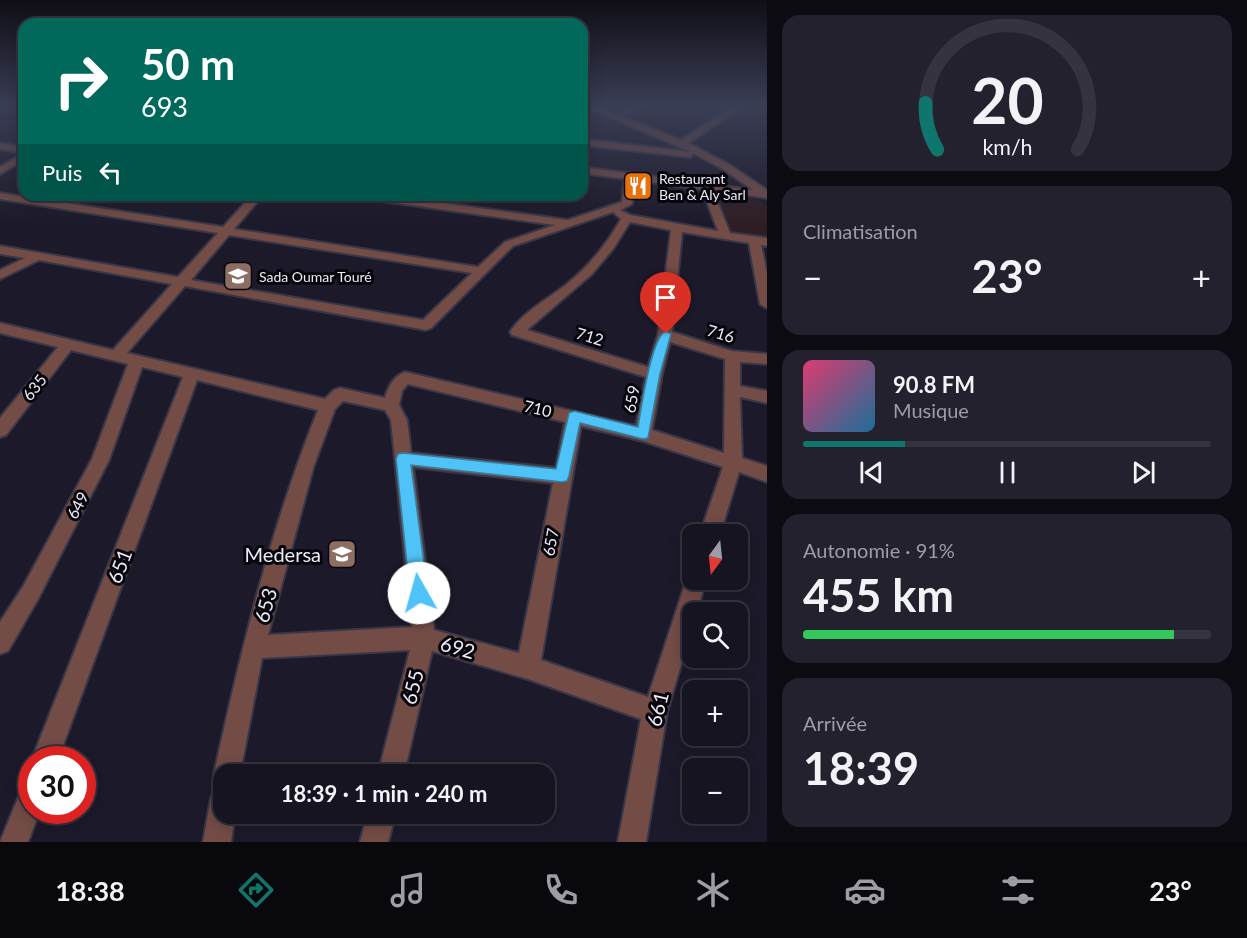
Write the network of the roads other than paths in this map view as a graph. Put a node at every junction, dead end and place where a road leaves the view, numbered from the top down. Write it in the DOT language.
graph roads {
  1 [pos="612,145"];
  2 [pos="683,145"];
  3 [pos="0,146"];
  4 [pos="18,149"];
  5 [pos="701,155"];
  6 [pos="18,160"];
  7 [pos="0,171"];
  8 [pos="588,171"];
  9 [pos="630,176"];
  10 [pos="706,186"];
  11 [pos="766,194"];
  12 [pos="0,196"];
  13 [pos="18,199"];
  14 [pos="32,201"];
  15 [pos="253,201"];
  16 [pos="405,201"];
  17 [pos="611,210"];
  18 [pos="627,218"];
  19 [pos="570,223"];
  20 [pos="677,228"];
  21 [pos="226,231"];
  22 [pos="726,236"];
  23 [pos="761,241"];
  24 [pos="0,250"];
  25 [pos="38,256"];
  26 [pos="480,272"];
  27 [pos="0,275"];
  28 [pos="181,282"];
  29 [pos="767,304"];
  30 [pos="0,328"];
  31 [pos="666,334"];
  32 [pos="68,344"];
  33 [pos="117,355"];
  34 [pos="732,356"];
  35 [pos="767,359"];
  36 [pos="137,360"];
  37 [pos="192,373"];
  38 [pos="654,374"];
  39 [pos="733,390"];
  40 [pos="767,398"];
  41 [pos="328,406"];
  42 [pos="395,412"];
  43 [pos="574,417"];
  44 [pos="0,430"];
  45 [pos="643,434"];
  46 [pos="403,459"];
  47 [pos="733,462"];
  48 [pos="767,474"];
  49 [pos="562,476"];
  50 [pos="713,524"];
  51 [pos="693,590"];
  52 [pos="424,638"];
  53 [pos="0,643"];
  54 [pos="253,647"];
  55 [pos="528,667"];
  56 [pos="655,712"];
  57 [pos="50,746"];
  58 [pos="229,764"];
  59 [pos="393,764"];
  60 [pos="21,824"];
  61 [pos="220,824"];
  62 [pos="378,824"];
  63 [pos="14,842"];
  64 [pos="217,842"];
  65 [pos="374,842"];
  66 [pos="632,842"];
  1 -- 5 [label="street"];
  2 -- 5 [label="street"];
  3 -- 4 [label="street"];
  5 -- 11 [label="street"];
  6 -- 7 [label="street"];
  8 -- 9 [label="street"];
  9 -- 10 [label="street"];
  9 -- 17 [label="street"];
  10 -- 11 [label="street"];
  10 -- 22 [label="street"];
  12 -- 13 [label="street"];
  14 -- 21 [label="street"];
  15 -- 21 [label="street"];
  16 -- 19 [label="street"];
  17 -- 18 [label="street"];
  17 -- 19 [label="street"];
  18 -- 20 [label="street"];
  18 -- 38 [label="street, 712"];
  19 -- 26 [label="street"];
  20 -- 22 [label="street"];
  20 -- 31 [label="street, 659"];
  21 -- 26 [label="street"];
  21 -- 28 [label="street"];
  22 -- 23 [label="street"];
  23 -- 29 [label="street"];
  24 -- 25 [label="street"];
  25 -- 27 [label="street"];
  25 -- 28 [label="street"];
  26 -- 28 [label="street"];
  28 -- 33 [label="street"];
  30 -- 32 [label="street"];
  31 -- 34 [label="street, 716"];
  31 -- 38 [label="street, 659"];
  32 -- 33 [label="street"];
  32 -- 44 [label="street, 635"];
  33 -- 36 [label="street"];
  34 -- 35 [label="street, 716"];
  34 -- 39 [label="street"];
  36 -- 37 [label="street"];
  36 -- 53 [label="street, 649"];
  37 -- 41 [label="street"];
  37 -- 57 [label="street, 651"];
  38 -- 45 [label="street, 659"];
  39 -- 40 [label="street"];
  39 -- 47 [label="street"];
  41 -- 42 [label="street"];
  41 -- 54 [label="street, 653"];
  42 -- 43 [label="street, 710"];
  42 -- 46 [label="street, 655"];
  43 -- 45 [label="street, 710"];
  43 -- 49 [label="street, 657"];
  45 -- 47 [label="street, 710"];
  46 -- 49 [label="street"];
  46 -- 52 [label="street, 655"];
  47 -- 48 [label="street, 710"];
  47 -- 50 [label="street"];
  49 -- 55 [label="street, 657"];
  51 -- 56 [label="street, 661"];
  52 -- 54 [label="street, 692"];
  52 -- 55 [label="street, 692"];
  52 -- 59 [label="street, 655"];
  54 -- 58 [label="street, 653"];
  55 -- 56 [label="street, 692"];
  56 -- 66 [label="street, 661"];
  60 -- 63 [label="street"];
  61 -- 64 [label="street"];
  62 -- 65 [label="street"];
}
